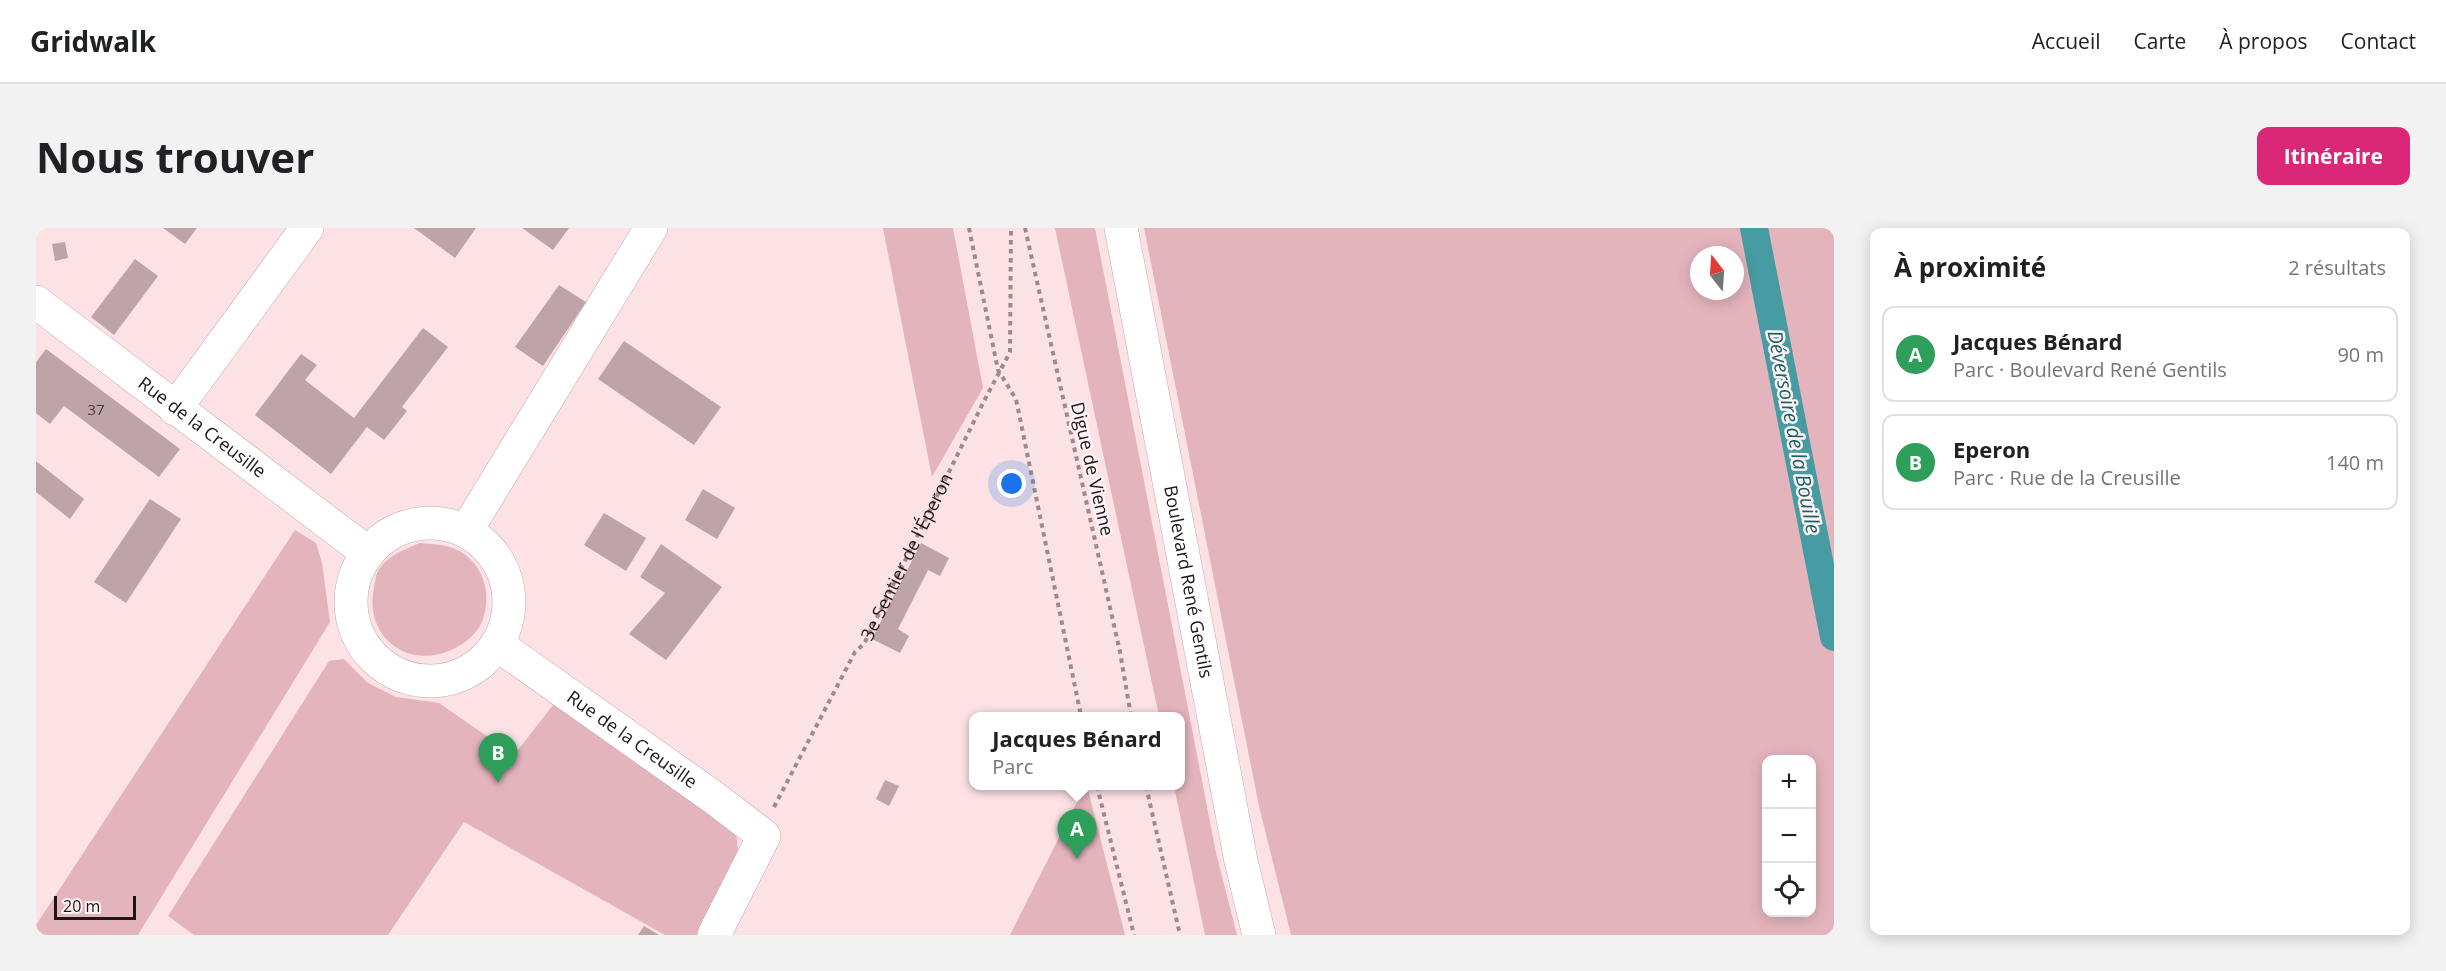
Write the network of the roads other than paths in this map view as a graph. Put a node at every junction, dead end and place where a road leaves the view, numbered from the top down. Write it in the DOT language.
graph roads {
  1 [pos="307,228"];
  2 [pos="651,228"];
  3 [pos="1121,228"];
  4 [pos="36,302"];
  5 [pos="175,409"];
  6 [pos="466,531"];
  7 [pos="368,553"];
  8 [pos="498,645"];
  9 [pos="714,935"];
  10 [pos="1259,935"];
  1 -- 5 [label="street"];
  2 -- 6 [label="street"];
  3 -- 10 [label="street, Boulevard René Gentils"];
  4 -- 5 [label="street, Rue de la Creusille"];
  5 -- 7 [label="street, Rue de la Creusille"];
  6 -- 7 [label="street"];
  6 -- 8 [label="street"];
  7 -- 8 [label="street"];
  8 -- 9 [label="street, Rue de la Creusille"];
}
